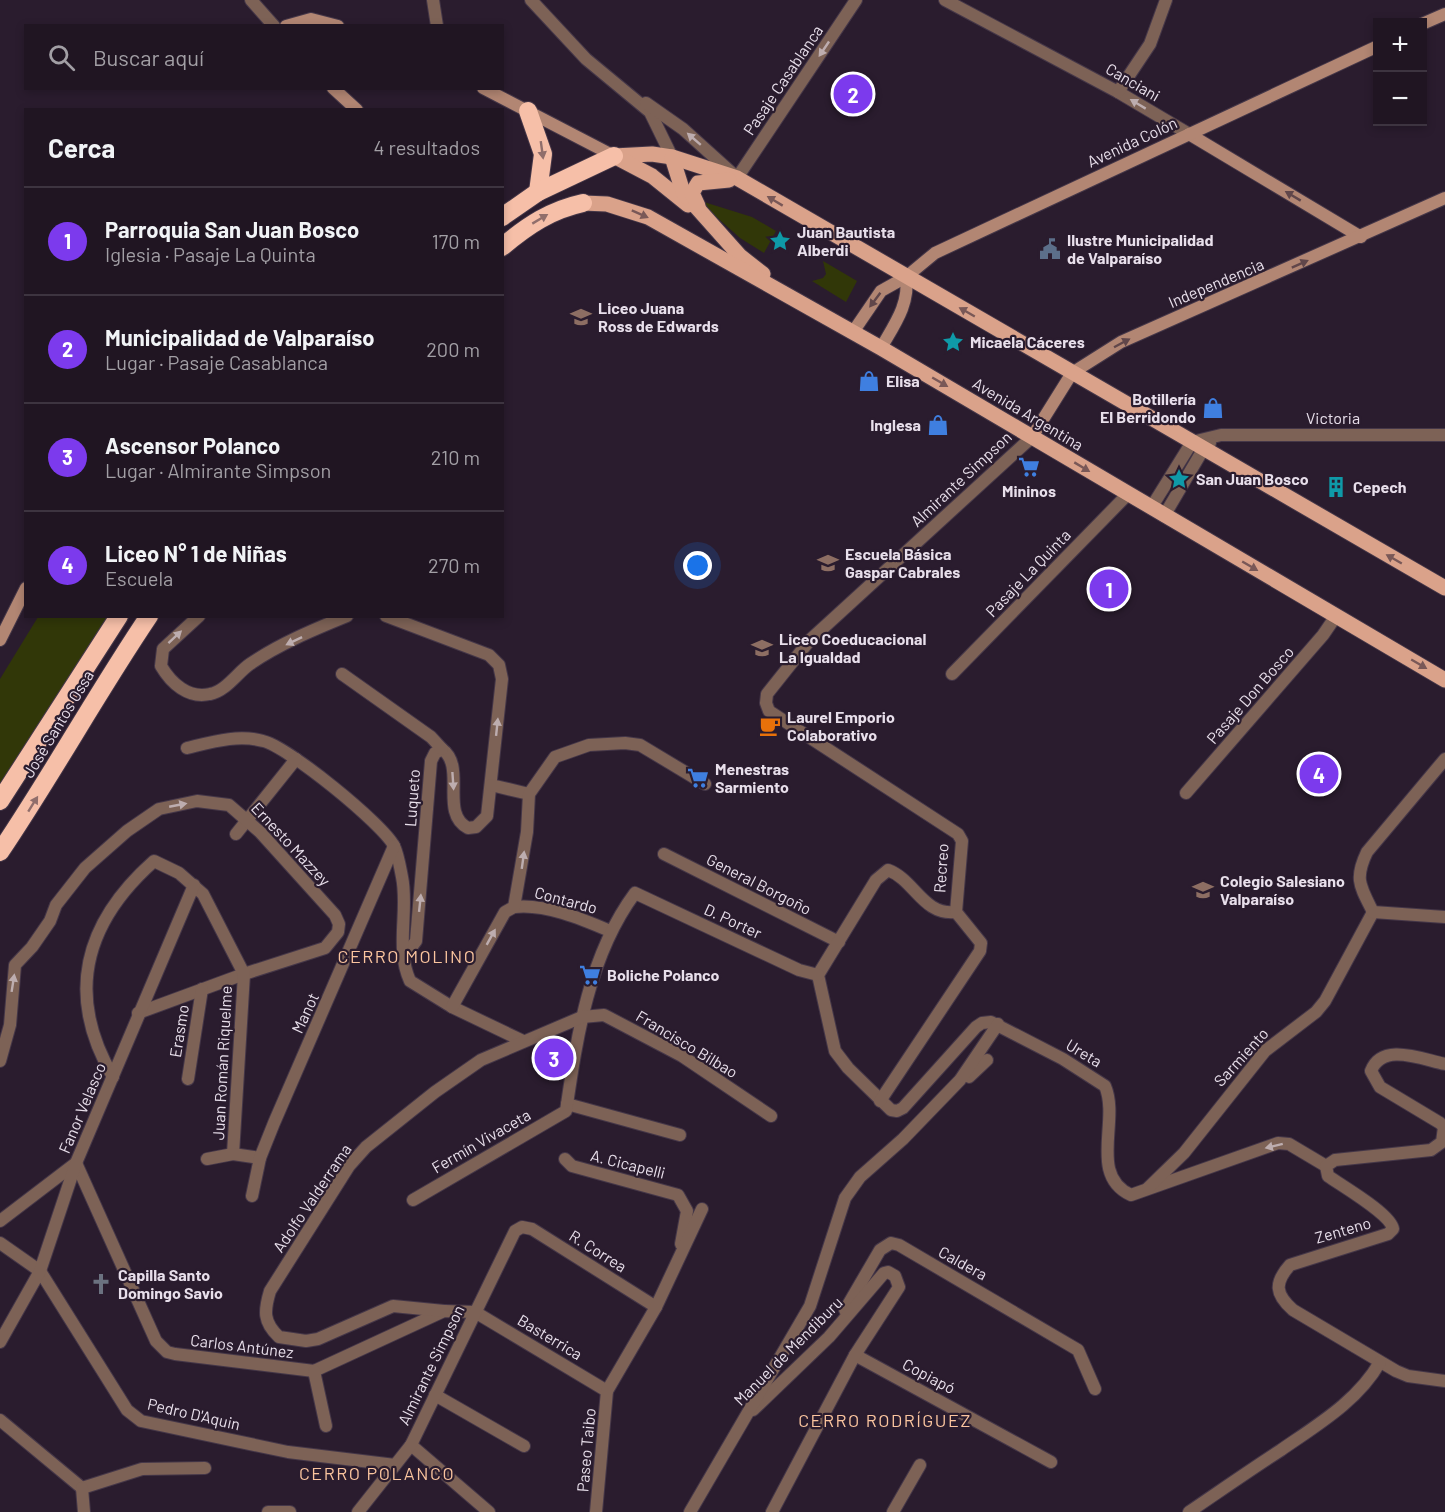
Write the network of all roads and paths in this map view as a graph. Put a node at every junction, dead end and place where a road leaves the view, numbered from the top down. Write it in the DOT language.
graph roads {
  1 [pos="251,0"];
  2 [pos="433,0"];
  3 [pos="531,0"];
  4 [pos="856,0"];
  5 [pos="945,0"];
  6 [pos="1166,0"];
  7 [pos="1445,14"];
  8 [pos="1427,22"];
  9 [pos="272,24"];
  10 [pos="293,24"];
  11 [pos="330,24"];
  12 [pos="437,24"];
  13 [pos="1373,48"];
  14 [pos="335,90"];
  15 [pos="487,90"];
  16 [pos="1118,92"];
  17 [pos="630,93"];
  18 [pos="355,108"];
  19 [pos="528,111"];
  20 [pos="1189,134"];
  21 [pos="614,156"];
  22 [pos="672,156"];
  23 [pos="737,178"];
  24 [pos="538,192"];
  25 [pos="1445,198"];
  26 [pos="583,203"];
  27 [pos="504,216"];
  28 [pos="705,219"];
  29 [pos="1361,237"];
  30 [pos="504,245"];
  31 [pos="906,277"];
  32 [pos="806,306"];
  33 [pos="853,332"];
  34 [pos="881,348"];
  35 [pos="1072,373"];
  36 [pos="1445,435"];
  37 [pos="1032,437"];
  38 [pos="1198,445"];
  39 [pos="1127,495"];
  40 [pos="1158,512"];
  41 [pos="1445,588"];
  42 [pos="24,592"];
  43 [pos="1336,616"];
  44 [pos="118,618"];
  45 [pos="148,618"];
  46 [pos="197,618"];
  47 [pos="343,618"];
  48 [pos="391,618"];
  49 [pos="0,640"];
  50 [pos="342,674"];
  51 [pos="952,674"];
  52 [pos="1445,680"];
  53 [pos="765,702"];
  54 [pos="187,748"];
  55 [pos="442,749"];
  56 [pos="296,759"];
  57 [pos="1445,759"];
  58 [pos="705,784"];
  59 [pos="491,785"];
  60 [pos="1186,793"];
  61 [pos="530,794"];
  62 [pos="0,801"];
  63 [pos="247,820"];
  64 [pos="236,834"];
  65 [pos="394,846"];
  66 [pos="0,852"];
  67 [pos="664,854"];
  68 [pos="194,885"];
  69 [pos="514,907"];
  70 [pos="956,912"];
  71 [pos="1372,912"];
  72 [pos="1445,917"];
  73 [pos="610,931"];
  74 [pos="334,940"];
  75 [pos="839,942"];
  76 [pos="404,957"];
  77 [pos="342,967"];
  78 [pos="244,974"];
  79 [pos="818,975"];
  80 [pos="202,989"];
  81 [pos="826,1003"];
  82 [pos="452,1007"];
  83 [pos="138,1013"];
  84 [pos="582,1017"];
  85 [pos="820,1023"];
  86 [pos="998,1024"];
  87 [pos="523,1041"];
  88 [pos="0,1060"];
  89 [pos="987,1060"];
  90 [pos="1445,1064"];
  91 [pos="113,1077"];
  92 [pos="188,1079"];
  93 [pos="880,1101"];
  94 [pos="566,1107"];
  95 [pos="771,1116"];
  96 [pos="920,1123"];
  97 [pos="681,1135"];
  98 [pos="233,1154"];
  99 [pos="260,1158"];
  100 [pos="207,1159"];
  101 [pos="565,1160"];
  102 [pos="76,1163"];
  103 [pos="1326,1166"];
  104 [pos="1145,1191"];
  105 [pos="252,1196"];
  106 [pos="413,1200"];
  107 [pos="702,1209"];
  108 [pos="0,1221"];
  109 [pos="522,1227"];
  110 [pos="0,1243"];
  111 [pos="677,1265"];
  112 [pos="40,1271"];
  113 [pos="656,1307"];
  114 [pos="444,1311"];
  115 [pos="475,1312"];
  116 [pos="829,1337"];
  117 [pos="0,1342"];
  118 [pos="855,1355"];
  119 [pos="1380,1362"];
  120 [pos="314,1371"];
  121 [pos="1445,1381"];
  122 [pos="1095,1389"];
  123 [pos="607,1391"];
  124 [pos="435,1395"];
  125 [pos="0,1420"];
  126 [pos="741,1421"];
  127 [pos="326,1426"];
  128 [pos="411,1445"];
  129 [pos="524,1446"];
  130 [pos="1051,1462"];
  131 [pos="395,1465"];
  132 [pos="920,1465"];
  133 [pos="205,1468"];
  134 [pos="82,1488"];
  135 [pos="84,1512"];
  136 [pos="268,1512"];
  137 [pos="290,1512"];
  138 [pos="358,1512"];
  139 [pos="489,1512"];
  140 [pos="596,1512"];
  141 [pos="690,1512"];
  142 [pos="772,1512"];
  143 [pos="893,1512"];
  144 [pos="1189,1512"];
  1 -- 9 [label="street"];
  2 -- 12 [label="street"];
  3 -- 17 [label="street"];
  4 -- 23 [label="street, Pasaje Casablanca, one-way"];
  5 -- 16 [label="street, Canciani"];
  6 -- 16 [label="street"];
  7 -- 8 [label="main road"];
  10 -- 11 [label="main road"];
  13 -- 20 [label="main road, Avenida Colón"];
  14 -- 18 [label="main road"];
  15 -- 19 [label="main road"];
  20 -- 16 [label="street, Canciani, one-way"];
  17 -- 22 [label="street"];
  23 -- 17 [label="street, one-way"];
  19 -- 21 [label="main road"];
  19 -- 24 [label="highway, one-way"];
  29 -- 20 [label="main road, Canciani, one-way"];
  20 -- 31 [label="main road, Avenida Colón"];
  21 -- 22 [label="main road"];
  21 -- 24 [label="highway"];
  21 -- 28 [label="main road"];
  22 -- 23 [label="main road"];
  22 -- 28 [label="main road"];
  23 -- 28 [label="main road"];
  31 -- 23 [label="main road, one-way"];
  24 -- 27 [label="highway"];
  25 -- 29 [label="main road, Independencia"];
  30 -- 26 [label="highway, one-way"];
  26 -- 32 [label="main road, Avenida Argentina, one-way"];
  28 -- 32 [label="main road"];
  35 -- 29 [label="main road, Independencia, one-way"];
  31 -- 33 [label="main road, Avenida Colón, one-way"];
  31 -- 34 [label="main road"];
  35 -- 31 [label="main road, one-way"];
  32 -- 33 [label="main road, Avenida Argentina"];
  33 -- 34 [label="main road, Avenida Argentina"];
  34 -- 37 [label="main road, Avenida Argentina, one-way"];
  35 -- 37 [label="main road, Independencia"];
  35 -- 38 [label="main road"];
  36 -- 38 [label="street, Victoria"];
  37 -- 39 [label="main road, Avenida Argentina, one-way"];
  37 -- 53 [label="street, Almirante Simpson"];
  38 -- 40 [label="street"];
  41 -- 38 [label="main road, one-way"];
  39 -- 40 [label="main road, Avenida Argentina"];
  39 -- 51 [label="street, Pasaje La Quinta"];
  40 -- 43 [label="main road, Avenida Argentina, one-way"];
  42 -- 49 [label="main road"];
  43 -- 52 [label="main road, Avenida Argentina, one-way"];
  43 -- 60 [label="street, Pasaje Don Bosco"];
  44 -- 62 [label="highway, José Santos Ossa"];
  66 -- 45 [label="highway, José Santos Ossa, one-way"];
  47 -- 46 [label="street, one-way"];
  59 -- 48 [label="street, one-way"];
  50 -- 55 [label="street"];
  53 -- 70 [label="street, Recreo"];
  54 -- 56 [label="street"];
  55 -- 59 [label="street, one-way"];
  76 -- 55 [label="street, Luqueto, one-way"];
  56 -- 63 [label="street"];
  56 -- 65 [label="street"];
  57 -- 71 [label="street"];
  58 -- 61 [label="street"];
  59 -- 61 [label="street"];
  69 -- 61 [label="street, one-way"];
  63 -- 64 [label="street"];
  63 -- 74 [label="street, Ernesto Mazzey"];
  88 -- 63 [label="street, Ernesto Mazzey, one-way"];
  65 -- 76 [label="street"];
  65 -- 77 [label="street, Manot"];
  67 -- 75 [label="street, General Borgoño"];
  68 -- 78 [label="street"];
  68 -- 83 [label="street, Fanor Velasco"];
  68 -- 91 [label="street"];
  69 -- 73 [label="street, Contardo"];
  82 -- 69 [label="street, one-way"];
  70 -- 75 [label="street"];
  70 -- 93 [label="street, Recreo"];
  71 -- 72 [label="street"];
  71 -- 104 [label="street, Sarmiento"];
  73 -- 79 [label="street, D. Porter"];
  73 -- 84 [label="street"];
  74 -- 77 [label="street, Ernesto Mazzey"];
  74 -- 78 [label="street"];
  75 -- 79 [label="street"];
  76 -- 82 [label="street"];
  77 -- 99 [label="street, Manot"];
  78 -- 80 [label="street"];
  78 -- 98 [label="street, Juan Román Riquelme"];
  79 -- 81 [label="street"];
  80 -- 83 [label="street"];
  80 -- 92 [label="street, Erasmo"];
  81 -- 85 [label="street"];
  81 -- 93 [label="street"];
  82 -- 87 [label="street"];
  83 -- 91 [label="street, Fanor Velasco"];
  84 -- 87 [label="street, Adolfo Valderrama"];
  84 -- 94 [label="street"];
  84 -- 95 [label="street, Francisco Bilbao"];
  86 -- 93 [label="street"];
  86 -- 96 [label="street, Manuel de Mendiburu"];
  86 -- 104 [label="street, Ureta"];
  87 -- 114 [label="street, Adolfo Valderrama"];
  89 -- 96 [label="street, Manuel de Mendiburu"];
  90 -- 103 [label="street"];
  91 -- 102 [label="street, Fanor Velasco"];
  94 -- 97 [label="street"];
  94 -- 106 [label="street, Fermín Vivaceta"];
  96 -- 126 [label="street, Manuel de Mendiburu"];
  98 -- 99 [label="street"];
  98 -- 100 [label="street"];
  99 -- 105 [label="street, Manot"];
  101 -- 111 [label="street, A. Cicapelli"];
  102 -- 108 [label="street"];
  102 -- 112 [label="street, Fanor Velasco"];
  102 -- 120 [label="street, Carlos Antúnez"];
  103 -- 104 [label="street, Ureta, one-way"];
  103 -- 119 [label="street, Zenteno"];
  107 -- 111 [label="street"];
  109 -- 113 [label="street, R. Correa"];
  109 -- 115 [label="street, Almirante Simpson"];
  110 -- 112 [label="street, Pedro D'Aquin"];
  111 -- 113 [label="street"];
  112 -- 117 [label="street, Fanor Velasco"];
  112 -- 131 [label="street, Pedro D'Aquin"];
  113 -- 123 [label="street"];
  114 -- 115 [label="street, Carlos Antúnez"];
  114 -- 120 [label="street, Carlos Antúnez"];
  115 -- 123 [label="street, Basterrica"];
  115 -- 124 [label="street, Almirante Simpson"];
  116 -- 118 [label="street, Manuel de Mendiburu"];
  116 -- 122 [label="street, Caldera"];
  116 -- 126 [label="street, Manuel de Mendiburu"];
  118 -- 130 [label="street, Copiapó"];
  118 -- 142 [label="street, Manuel de Mendiburu"];
  119 -- 121 [label="street"];
  119 -- 144 [label="street"];
  120 -- 127 [label="street"];
  123 -- 140 [label="street, Paseo Taibo"];
  124 -- 128 [label="street, Almirante Simpson"];
  124 -- 129 [label="street"];
  125 -- 134 [label="street"];
  126 -- 141 [label="street, Manuel de Mendiburu"];
  128 -- 131 [label="street, Almirante Simpson"];
  128 -- 139 [label="street"];
  131 -- 138 [label="street, Almirante Simpson"];
  132 -- 143 [label="street"];
  133 -- 134 [label="street"];
  134 -- 135 [label="street"];
  136 -- 137 [label="street"];
}
